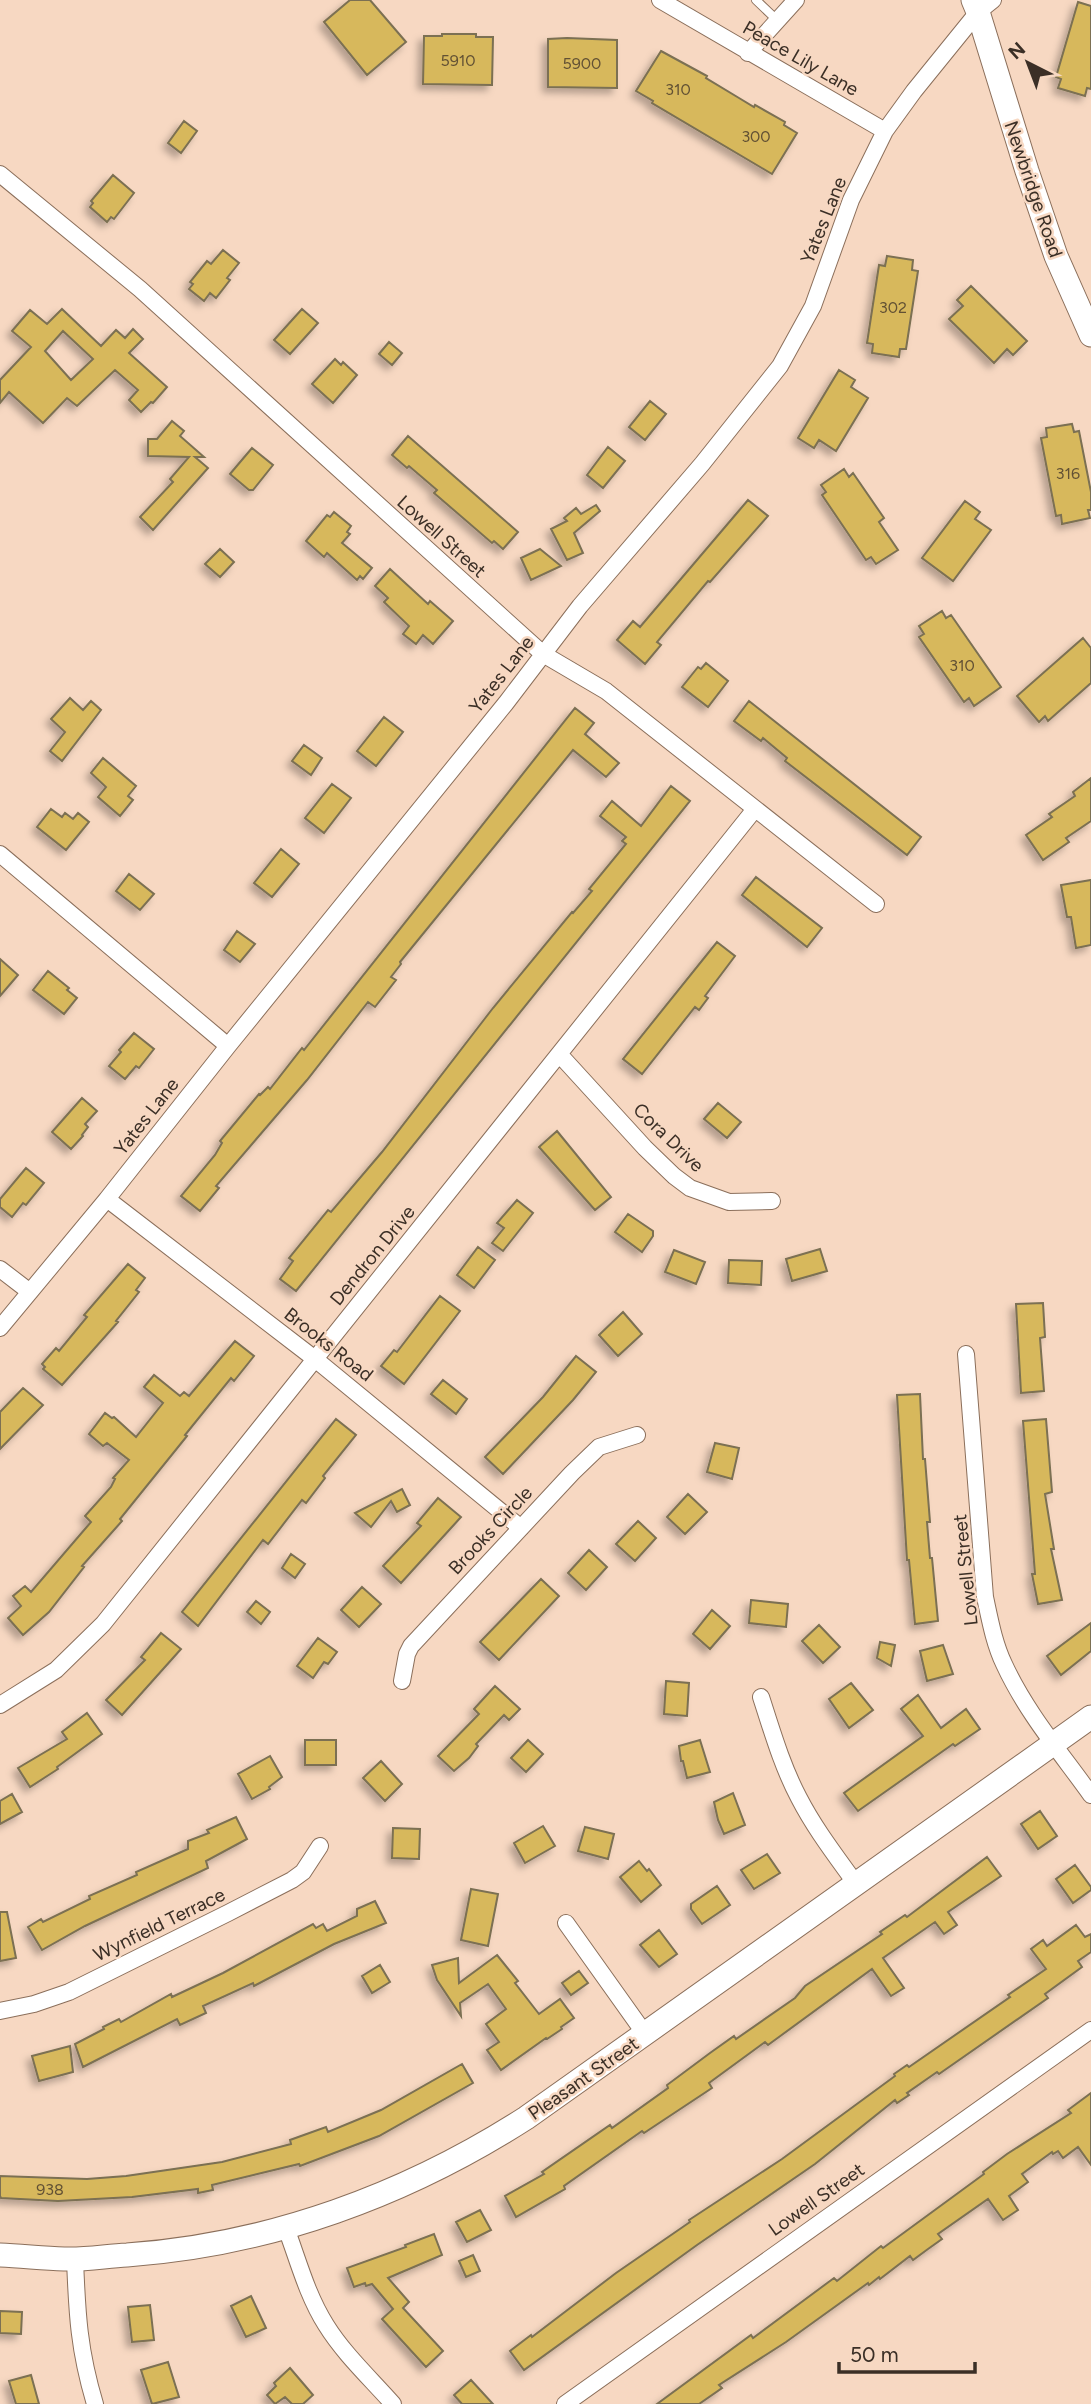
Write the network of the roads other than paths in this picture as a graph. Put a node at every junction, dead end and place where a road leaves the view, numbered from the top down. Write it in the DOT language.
graph roads {
  1 [pos="660,0"];
  2 [pos="756,0"];
  3 [pos="796,0"];
  4 [pos="981,4"];
  5 [pos="778,21"];
  6 [pos="748,53"];
  7 [pos="886,131"];
  8 [pos="0,174"];
  9 [pos="1091,335"];
  10 [pos="543,654"];
  11 [pos="755,810"];
  12 [pos="0,854"];
  13 [pos="876,904"];
  14 [pos="228,1046"];
  15 [pos="560,1055"];
  16 [pos="107,1199"];
  17 [pos="772,1201"];
  18 [pos="0,1269"];
  19 [pos="30,1293"];
  20 [pos="0,1328"];
  21 [pos="967,1354"];
  22 [pos="315,1359"];
  23 [pos="637,1435"];
  24 [pos="521,1528"];
  25 [pos="402,1681"];
  26 [pos="761,1697"];
  27 [pos="0,1705"];
  28 [pos="1091,1717"];
  29 [pos="1054,1743"];
  30 [pos="1091,1795"];
  31 [pos="320,1846"];
  32 [pos="856,1884"];
  33 [pos="566,1923"];
  34 [pos="0,2011"];
  35 [pos="1091,2030"];
  36 [pos="645,2034"];
  37 [pos="286,2228"];
  38 [pos="0,2255"];
  39 [pos="75,2259"];
  40 [pos="95,2404"];
  41 [pos="393,2404"];
  42 [pos="565,2404"];
  1 -- 6 [label="street, Peace Lily Lane"];
  2 -- 5 [label="lane"];
  3 -- 5 [label="street"];
  4 -- 7 [label="street, Yates Lane"];
  4 -- 9 [label="street, Newbridge Road"];
  5 -- 6 [label="street"];
  6 -- 7 [label="street, Peace Lily Lane"];
  7 -- 10 [label="street, Yates Lane"];
  8 -- 10 [label="street, Lowell Street"];
  10 -- 11 [label="street, Lowell Street"];
  10 -- 14 [label="street, Yates Lane"];
  11 -- 13 [label="street, Lowell Street"];
  11 -- 15 [label="street, Dendron Drive"];
  12 -- 14 [label="street"];
  14 -- 16 [label="street, Yates Lane"];
  15 -- 17 [label="street, Cora Drive"];
  15 -- 22 [label="street, Dendron Drive"];
  16 -- 19 [label="street, Yates Lane"];
  16 -- 22 [label="street, Brooks Road"];
  18 -- 19 [label="street"];
  19 -- 20 [label="street, Yates Lane"];
  21 -- 29 [label="street, Lowell Street"];
  22 -- 24 [label="street, Brooks Road"];
  22 -- 27 [label="street, Dendron Drive"];
  23 -- 24 [label="street, Brooks Circle"];
  24 -- 25 [label="street, Brooks Circle"];
  26 -- 32 [label="street"];
  28 -- 29 [label="street, Pleasant Street"];
  29 -- 30 [label="street, Lowell Street"];
  29 -- 32 [label="street, Pleasant Street"];
  31 -- 34 [label="street, Wynfield Terrace"];
  32 -- 36 [label="street, Pleasant Street"];
  33 -- 36 [label="street"];
  35 -- 42 [label="street, Lowell Street"];
  36 -- 37 [label="street, Pleasant Street"];
  37 -- 39 [label="street, Pleasant Street"];
  37 -- 41 [label="street"];
  38 -- 39 [label="street, Pleasant Street"];
  39 -- 40 [label="street"];
}
